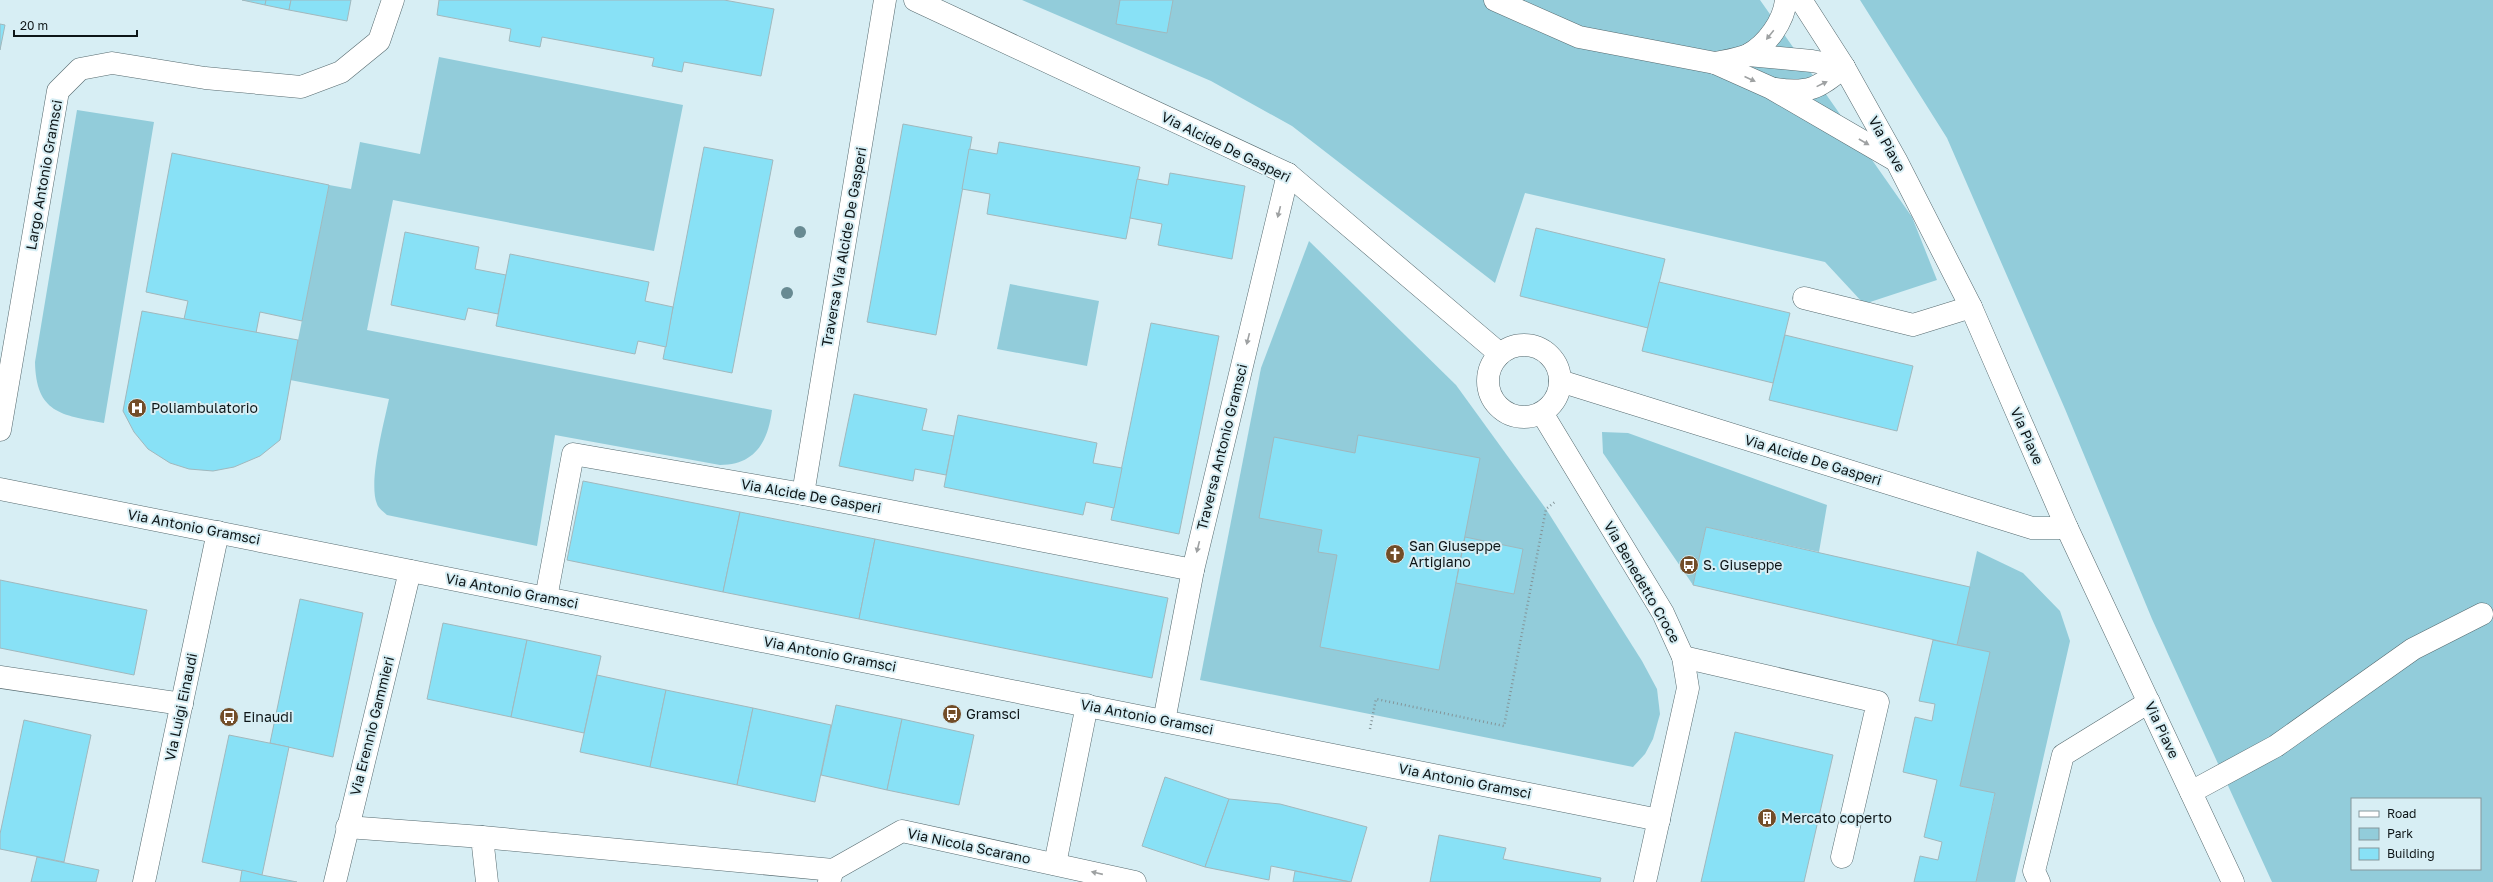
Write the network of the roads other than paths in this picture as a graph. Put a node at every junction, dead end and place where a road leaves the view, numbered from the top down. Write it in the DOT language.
graph roads {
  1 [pos="393,0"];
  2 [pos="886,0"];
  3 [pos="915,0"];
  4 [pos="1495,0"];
  5 [pos="1786,0"];
  6 [pos="1801,0"];
  7 [pos="1748,54"];
  8 [pos="1715,63"];
  9 [pos="1844,67"];
  10 [pos="1771,88"];
  11 [pos="1896,160"];
  12 [pos="1288,174"];
  13 [pos="1804,298"];
  14 [pos="1971,307"];
  15 [pos="1500,354"];
  16 [pos="1560,381"];
  17 [pos="1542,413"];
  18 [pos="0,430"];
  19 [pos="0,489"];
  20 [pos="803,494"];
  21 [pos="2067,528"];
  22 [pos="218,532"];
  23 [pos="1193,570"];
  24 [pos="410,571"];
  25 [pos="546,598"];
  26 [pos="2482,614"];
  27 [pos="1683,657"];
  28 [pos="0,677"];
  29 [pos="2149,702"];
  30 [pos="182,704"];
  31 [pos="1087,705"];
  32 [pos="1164,721"];
  33 [pos="2191,792"];
  34 [pos="1659,820"];
  35 [pos="347,827"];
  36 [pos="482,837"];
  37 [pos="1842,857"];
  38 [pos="1055,864"];
  39 [pos="831,876"];
  40 [pos="144,882"];
  41 [pos="335,882"];
  42 [pos="487,882"];
  43 [pos="1135,882"];
  44 [pos="1645,882"];
  45 [pos="2039,882"];
  46 [pos="2233,882"];
  1 -- 18 [label="street, Largo Antonio Gramsci"];
  2 -- 20 [label="street, Traversa Via Alcide De Gasperi"];
  3 -- 12 [label="street, Via Alcide De Gasperi"];
  4 -- 8 [label="street"];
  5 -- 7 [label="street, one-way"];
  6 -- 9 [label="street, Via Piave"];
  7 -- 8 [label="street"];
  7 -- 9 [label="street"];
  8 -- 10 [label="street, one-way"];
  10 -- 9 [label="street, one-way"];
  9 -- 11 [label="street, Via Piave"];
  10 -- 11 [label="street, one-way"];
  11 -- 14 [label="street, Via Piave"];
  12 -- 15 [label="street, Via Alcide De Gasperi"];
  12 -- 23 [label="street, Traversa Antonio Gramsci, one-way"];
  13 -- 14 [label="street"];
  14 -- 21 [label="street, Via Piave"];
  15 -- 16 [label="street"];
  15 -- 17 [label="street"];
  16 -- 17 [label="street"];
  16 -- 21 [label="street, Via Alcide De Gasperi"];
  17 -- 27 [label="street, Via Benedetto Croce"];
  19 -- 22 [label="street, Via Antonio Gramsci"];
  20 -- 23 [label="street, Via Alcide De Gasperi"];
  20 -- 25 [label="street, Via Alcide De Gasperi"];
  21 -- 29 [label="street, Via Piave"];
  22 -- 24 [label="street, Via Antonio Gramsci"];
  22 -- 30 [label="street, Via Luigi Einaudi"];
  23 -- 32 [label="street, Traversa Antonio Gramsci"];
  24 -- 25 [label="street, Via Antonio Gramsci"];
  24 -- 35 [label="street, Via Erennio Gammieri"];
  25 -- 31 [label="street, Via Antonio Gramsci"];
  26 -- 33 [label="street"];
  27 -- 34 [label="street, Via Benedetto Croce"];
  27 -- 37 [label="street"];
  28 -- 30 [label="street"];
  29 -- 33 [label="street, Via Piave"];
  29 -- 45 [label="street"];
  30 -- 40 [label="street, Via Luigi Einaudi"];
  31 -- 32 [label="street, Via Antonio Gramsci"];
  31 -- 38 [label="street"];
  32 -- 34 [label="street, Via Antonio Gramsci"];
  33 -- 46 [label="street, Via Piave"];
  34 -- 44 [label="street, Via Benedetto Croce"];
  35 -- 36 [label="street"];
  35 -- 41 [label="street, Via Erennio Gammieri"];
  36 -- 39 [label="street"];
  36 -- 42 [label="street"];
  38 -- 39 [label="street, Via Nicola Scarano"];
  43 -- 38 [label="street, Via Nicola Scarano, one-way"];
}
